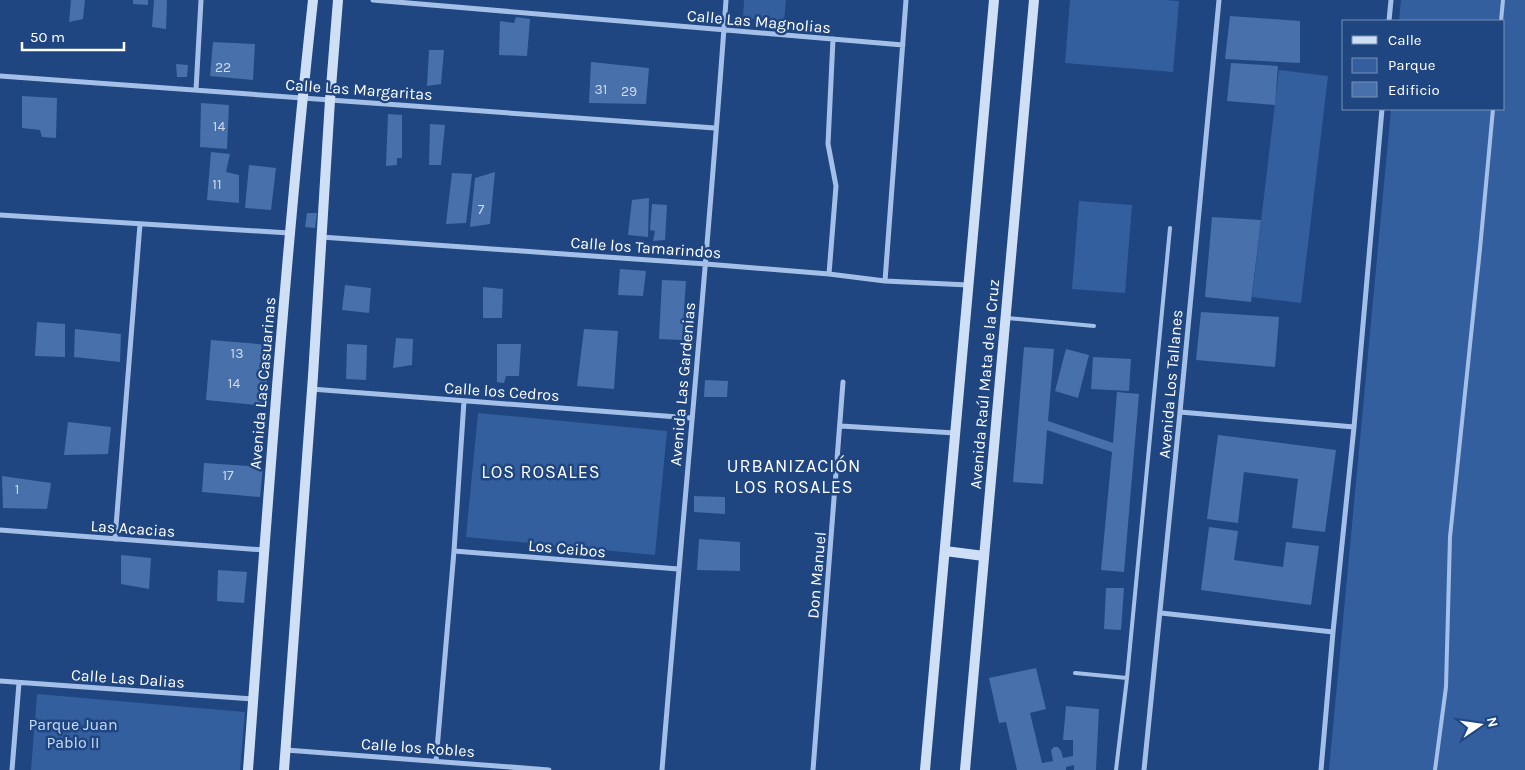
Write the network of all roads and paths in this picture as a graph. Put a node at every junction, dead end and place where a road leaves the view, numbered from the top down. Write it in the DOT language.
graph roads {
  1 [pos="201,0"];
  2 [pos="313,0"];
  3 [pos="338,0"];
  4 [pos="373,0"];
  5 [pos="450,0"];
  6 [pos="726,0"];
  7 [pos="906,0"];
  8 [pos="994,0"];
  9 [pos="1034,0"];
  10 [pos="1219,0"];
  11 [pos="1391,0"];
  12 [pos="1503,0"];
  13 [pos="450,6"];
  14 [pos="1389,20"];
  15 [pos="1502,20"];
  16 [pos="724,30"];
  17 [pos="834,39"];
  18 [pos="903,45"];
  19 [pos="0,76"];
  20 [pos="196,90"];
  21 [pos="302,98"];
  22 [pos="330,100"];
  23 [pos="1382,110"];
  24 [pos="1493,110"];
  25 [pos="716,128"];
  26 [pos="0,214"];
  27 [pos="140,224"];
  28 [pos="1170,228"];
  29 [pos="289,233"];
  30 [pos="321,237"];
  31 [pos="706,264"];
  32 [pos="829,274"];
  33 [pos="885,281"];
  34 [pos="968,285"];
  35 [pos="1005,317"];
  36 [pos="1094,326"];
  37 [pos="843,382"];
  38 [pos="311,390"];
  39 [pos="464,401"];
  40 [pos="1180,412"];
  41 [pos="691,418"];
  42 [pos="841,426"];
  43 [pos="1354,427"];
  44 [pos="955,433"];
  45 [pos="0,530"];
  46 [pos="115,539"];
  47 [pos="264,550"];
  48 [pos="454,551"];
  49 [pos="945,551"];
  50 [pos="984,556"];
  51 [pos="678,569"];
  52 [pos="1161,613"];
  53 [pos="1333,632"];
  54 [pos="1075,673"];
  55 [pos="1127,678"];
  56 [pos="0,681"];
  57 [pos="19,683"];
  58 [pos="254,699"];
  59 [pos="286,750"];
  60 [pos="436,761"];
  61 [pos="12,770"];
  62 [pos="248,770"];
  63 [pos="284,770"];
  64 [pos="549,770"];
  65 [pos="662,770"];
  66 [pos="813,770"];
  67 [pos="925,770"];
  68 [pos="965,770"];
  69 [pos="1116,770"];
  70 [pos="1144,770"];
  71 [pos="1321,770"];
  72 [pos="1435,770"];
  1 -- 20 [label="street"];
  2 -- 21 [label="main road, Avenida Las Casuarinas"];
  3 -- 22 [label="main road"];
  4 -- 13 [label="street, Calle Las Magnolias"];
  5 -- 13 [label="street"];
  6 -- 16 [label="street, Avenida Las Gardenias"];
  7 -- 18 [label="street"];
  8 -- 34 [label="main road, Avenida Raúl Mata de la Cruz"];
  9 -- 35 [label="main road, Avenida Raúl Mata de la Cruz"];
  10 -- 40 [label="street, Avenida Los Tallanes"];
  11 -- 14 [label="street"];
  12 -- 15 [label="lane"];
  13 -- 16 [label="street, Calle Las Magnolias"];
  16 -- 17 [label="street, Calle Las Magnolias"];
  16 -- 25 [label="street, Avenida Las Gardenias"];
  17 -- 18 [label="street, Calle Las Magnolias"];
  17 -- 32 [label="street"];
  18 -- 33 [label="street"];
  19 -- 20 [label="street, Calle Las Margaritas"];
  20 -- 21 [label="street, Calle Las Margaritas"];
  21 -- 22 [label="street, Calle Las Margaritas"];
  21 -- 29 [label="main road, Avenida Las Casuarinas"];
  22 -- 25 [label="street, Calle Las Margaritas"];
  22 -- 30 [label="main road"];
  23 -- 43 [label="street"];
  24 -- 72 [label="lane"];
  25 -- 31 [label="street, Avenida Las Gardenias"];
  26 -- 27 [label="street"];
  27 -- 29 [label="street"];
  27 -- 46 [label="street"];
  28 -- 55 [label="lane"];
  29 -- 47 [label="main road, Avenida Las Casuarinas"];
  30 -- 31 [label="street, Calle los Tamarindos"];
  30 -- 38 [label="main road"];
  31 -- 32 [label="street, Calle los Tamarindos"];
  31 -- 41 [label="street, Avenida Las Gardenias"];
  32 -- 33 [label="street, Calle los Tamarindos"];
  33 -- 34 [label="street, Calle los Tamarindos"];
  34 -- 44 [label="main road, Avenida Raúl Mata de la Cruz"];
  35 -- 36 [label="lane"];
  35 -- 50 [label="main road, Avenida Raúl Mata de la Cruz"];
  37 -- 42 [label="street, Don Manuel"];
  38 -- 39 [label="street, Calle los Cedros"];
  38 -- 59 [label="main road"];
  39 -- 41 [label="street, Calle los Cedros"];
  39 -- 48 [label="street"];
  40 -- 43 [label="street"];
  40 -- 52 [label="street, Avenida Los Tallanes"];
  41 -- 51 [label="street, Avenida Las Gardenias"];
  42 -- 44 [label="street"];
  42 -- 66 [label="street, Don Manuel"];
  43 -- 53 [label="street"];
  44 -- 49 [label="main road, Avenida Raúl Mata de la Cruz"];
  45 -- 46 [label="street, Las Acacias"];
  46 -- 47 [label="street, Las Acacias"];
  47 -- 58 [label="main road, Avenida Las Casuarinas"];
  48 -- 51 [label="street, Los Ceibos"];
  48 -- 60 [label="street"];
  49 -- 50 [label="main road"];
  49 -- 67 [label="main road, Avenida Raúl Mata de la Cruz"];
  50 -- 68 [label="main road, Avenida Raúl Mata de la Cruz"];
  51 -- 65 [label="street, Avenida Las Gardenias"];
  52 -- 53 [label="street"];
  52 -- 70 [label="street, Avenida Los Tallanes"];
  53 -- 71 [label="street"];
  54 -- 55 [label="lane"];
  55 -- 69 [label="lane"];
  56 -- 57 [label="street, Calle Las Dalias"];
  57 -- 58 [label="street, Calle Las Dalias"];
  57 -- 61 [label="street"];
  58 -- 62 [label="main road, Avenida Las Casuarinas"];
  59 -- 60 [label="street, Calle los Robles"];
  59 -- 63 [label="main road"];
  60 -- 64 [label="street, Calle los Robles"];
}
